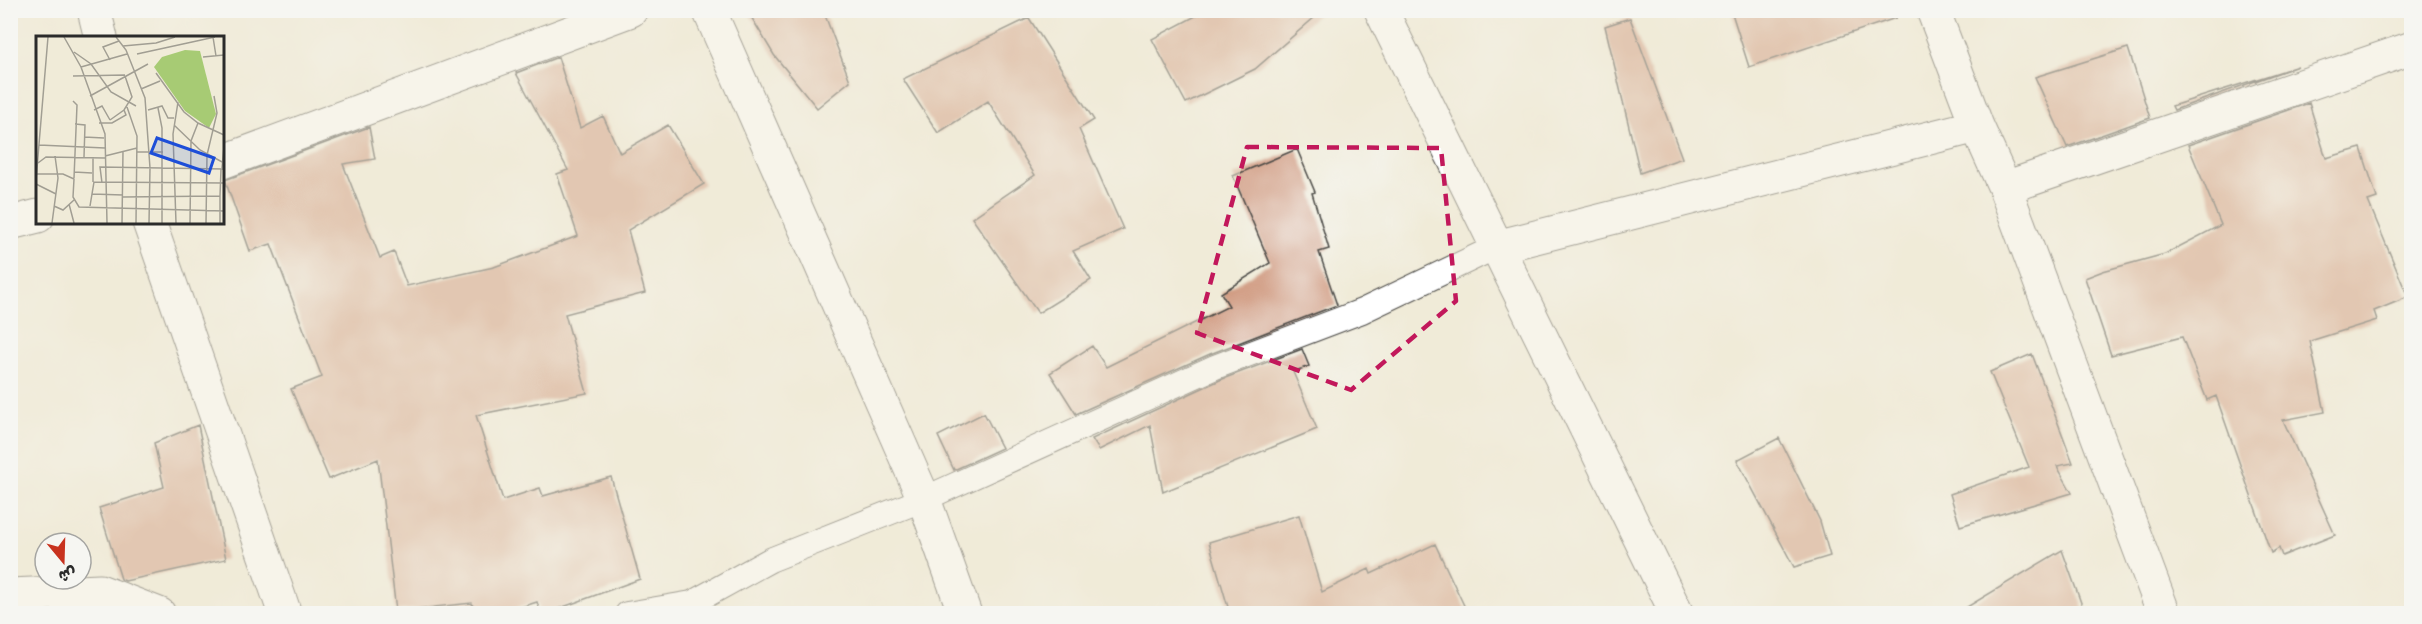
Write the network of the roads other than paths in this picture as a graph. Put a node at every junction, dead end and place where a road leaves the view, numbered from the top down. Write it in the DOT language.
graph roads {
  1 [pos="94,10"];
  2 [pos="631,10"];
  3 [pos="709,10"];
  4 [pos="1381,10"];
  5 [pos="1933,10"];
  6 [pos="100,36"];
  7 [pos="2412,48"];
  8 [pos="1977,126"];
  9 [pos="224,161"];
  10 [pos="2005,188"];
  11 [pos="36,216"];
  12 [pos="10,222"];
  13 [pos="150,224"];
  14 [pos="1496,248"];
  15 [pos="924,500"];
  16 [pos="10,595"];
  17 [pos="159,614"];
  18 [pos="285,614"];
  19 [pos="627,614"];
  20 [pos="964,614"];
  21 [pos="1677,614"];
  22 [pos="2164,614"];
  1 -- 6 [label="street"];
  2 -- 9 [label="street"];
  3 -- 15 [label="street"];
  4 -- 14 [label="street"];
  5 -- 8 [label="street"];
  7 -- 10 [label="street"];
  8 -- 10 [label="street"];
  8 -- 14 [label="street"];
  10 -- 22 [label="street"];
  11 -- 12 [label="street"];
  13 -- 18 [label="street"];
  14 -- 15 [label="lane"];
  14 -- 21 [label="street"];
  15 -- 19 [label="lane"];
  15 -- 20 [label="street"];
  16 -- 17 [label="street"];
}
